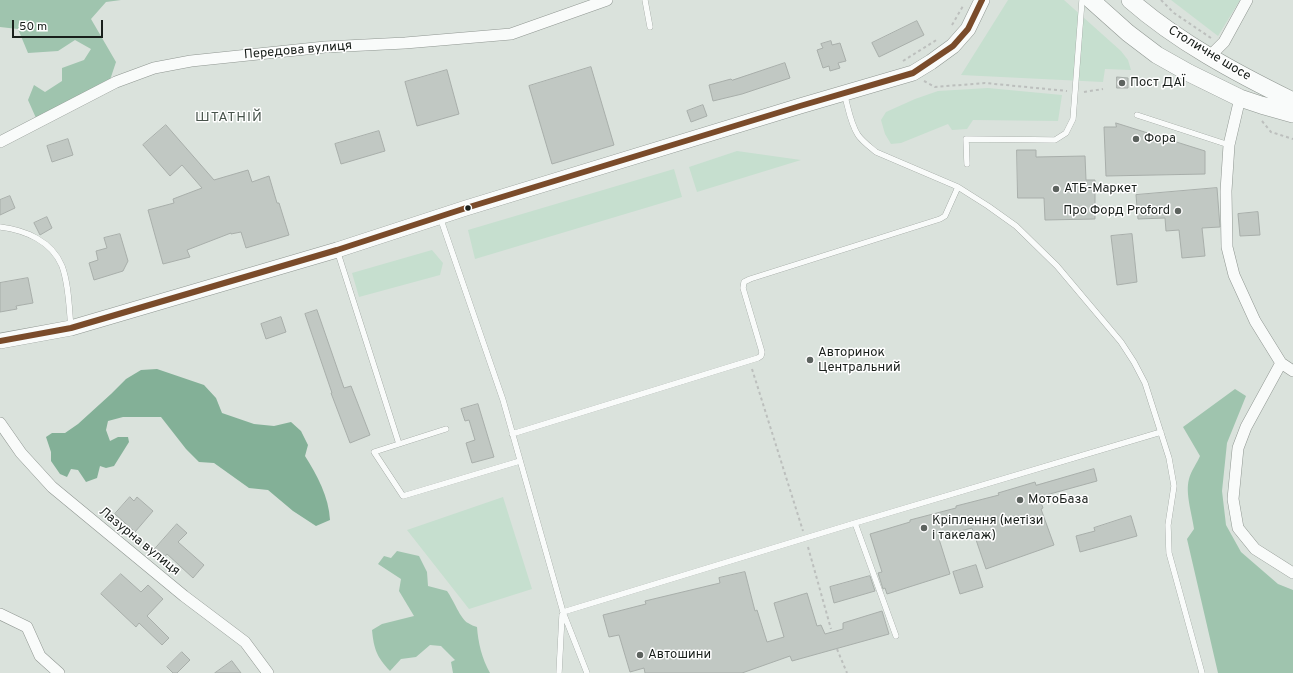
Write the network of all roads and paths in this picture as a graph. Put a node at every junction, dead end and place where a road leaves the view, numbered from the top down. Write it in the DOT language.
graph roads {
  1 [pos="607,0"];
  2 [pos="645,0"];
  3 [pos="982,0"];
  4 [pos="1082,0"];
  5 [pos="1091,0"];
  6 [pos="1130,0"];
  7 [pos="1248,0"];
  8 [pos="966,1"];
  9 [pos="952,26"];
  10 [pos="650,27"];
  11 [pos="942,36"];
  12 [pos="1210,56"];
  13 [pos="899,64"];
  14 [pos="913,73"];
  15 [pos="1103,89"];
  16 [pos="1067,91"];
  17 [pos="1084,92"];
  18 [pos="844,93"];
  19 [pos="1240,98"];
  20 [pos="1293,101"];
  21 [pos="1293,114"];
  22 [pos="1137,115"];
  23 [pos="1262,120"];
  24 [pos="1293,139"];
  25 [pos="0,142"];
  26 [pos="1229,145"];
  27 [pos="967,164"];
  28 [pos="958,187"];
  29 [pos="440,216"];
  30 [pos="0,227"];
  31 [pos="337,250"];
  32 [pos="71,328"];
  33 [pos="0,341"];
  34 [pos="749,361"];
  35 [pos="1281,363"];
  36 [pos="1293,371"];
  37 [pos="0,423"];
  38 [pos="446,429"];
  39 [pos="1161,432"];
  40 [pos="512,434"];
  41 [pos="399,444"];
  42 [pos="520,461"];
  43 [pos="855,523"];
  44 [pos="806,538"];
  45 [pos="1293,573"];
  46 [pos="562,612"];
  47 [pos="0,614"];
  48 [pos="832,629"];
  49 [pos="896,636"];
  50 [pos="837,649"];
  51 [pos="59,673"];
  52 [pos="268,673"];
  53 [pos="559,673"];
  54 [pos="587,673"];
  55 [pos="847,673"];
  56 [pos="1202,673"];
  1 -- 25 [label="street, Передова вулиця"];
  2 -- 10 [label="lane"];
  3 -- 14 [label="street"];
  4 -- 27 [label="lane"];
  5 -- 19 [label="main road, Столичне шосе"];
  6 -- 12 [label="main road, Столичне шосе"];
  7 -- 12 [label="street"];
  8 -- 9 [label="path"];
  11 -- 13 [label="path"];
  12 -- 20 [label="main road, Столичне шосе"];
  14 -- 16 [label="path"];
  14 -- 18 [label="street"];
  15 -- 17 [label="path"];
  18 -- 28 [label="lane"];
  18 -- 29 [label="street"];
  19 -- 21 [label="main road, Столичне шосе"];
  19 -- 26 [label="street"];
  22 -- 26 [label="lane"];
  23 -- 24 [label="path"];
  26 -- 35 [label="street"];
  28 -- 34 [label="lane"];
  28 -- 39 [label="lane"];
  29 -- 31 [label="street"];
  29 -- 40 [label="lane"];
  30 -- 32 [label="lane"];
  31 -- 32 [label="street"];
  31 -- 41 [label="lane"];
  32 -- 33 [label="street"];
  34 -- 40 [label="lane"];
  34 -- 44 [label="path"];
  35 -- 36 [label="street"];
  35 -- 45 [label="street"];
  37 -- 52 [label="street, Лазурна вулиця"];
  38 -- 41 [label="lane"];
  39 -- 43 [label="lane"];
  39 -- 56 [label="lane"];
  40 -- 42 [label="lane"];
  41 -- 42 [label="lane"];
  42 -- 46 [label="lane"];
  43 -- 44 [label="lane"];
  43 -- 49 [label="lane"];
  44 -- 46 [label="lane"];
  44 -- 48 [label="path"];
  46 -- 53 [label="lane"];
  46 -- 54 [label="lane"];
  47 -- 51 [label="street"];
  50 -- 55 [label="path"];
}
